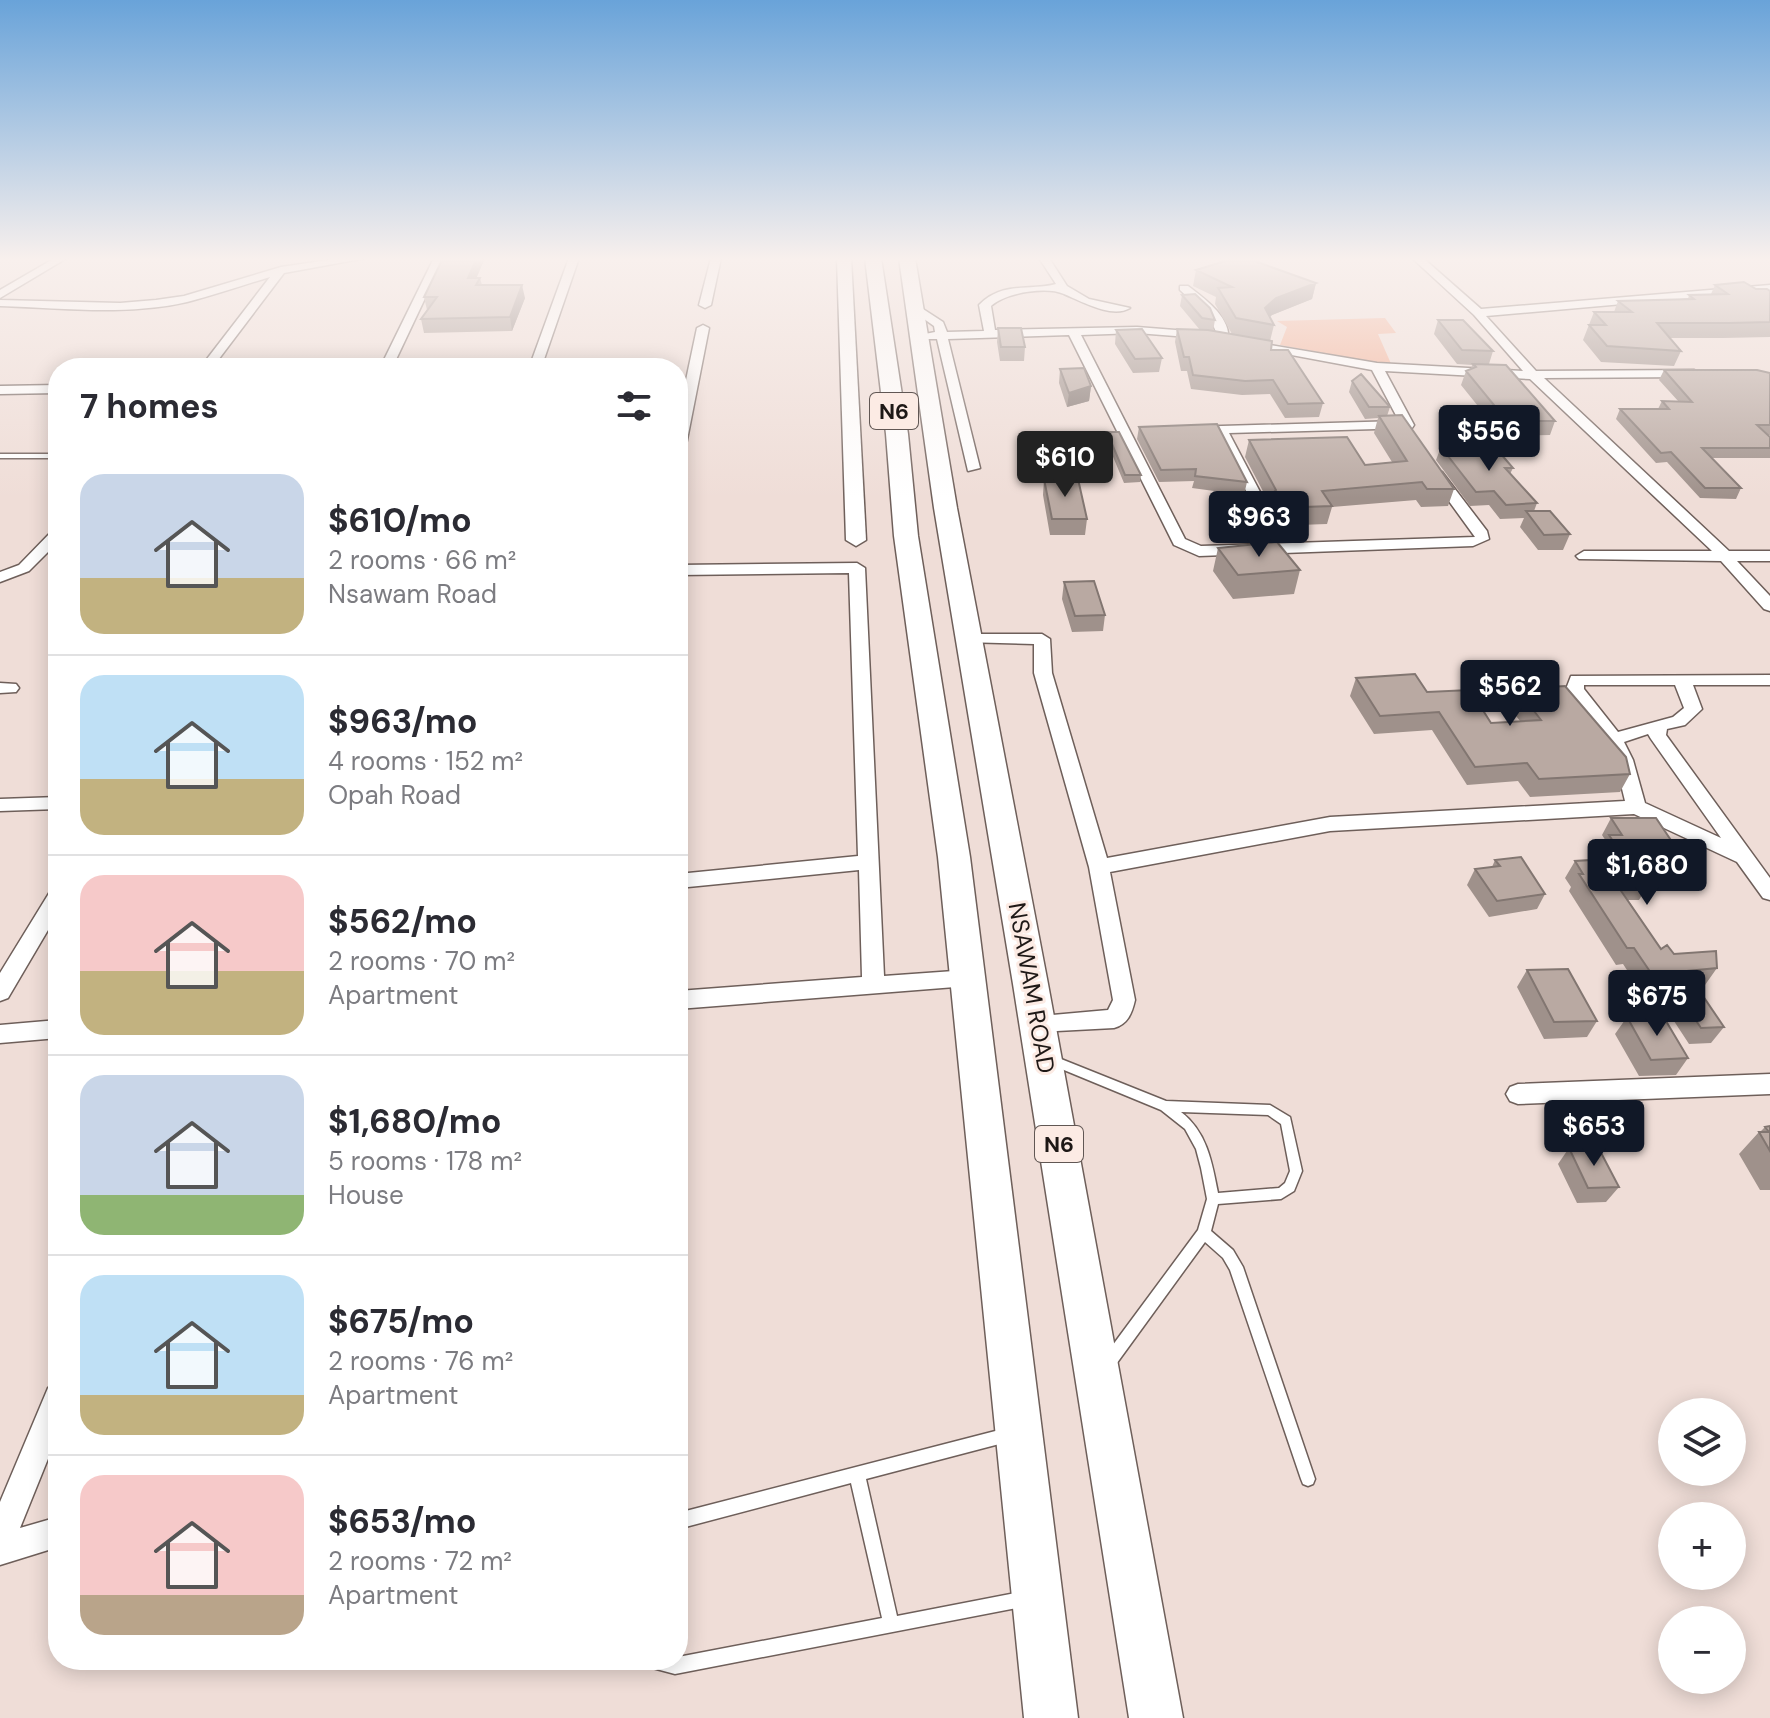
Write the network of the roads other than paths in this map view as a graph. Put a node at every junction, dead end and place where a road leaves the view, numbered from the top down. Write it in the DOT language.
graph roads {
  1 [pos="229,338"];
  2 [pos="400,338"];
  3 [pos="546,338"];
  4 [pos="701,338"];
  5 [pos="847,338"];
  6 [pos="884,338"];
  7 [pos="931,338"];
  8 [pos="932,338"];
  9 [pos="1077,338"];
  10 [pos="1218,338"];
  11 [pos="1500,338"];
  12 [pos="1224,339"];
  13 [pos="214,358"];
  14 [pos="391,358"];
  15 [pos="539,358"];
  16 [pos="1377,367"];
  17 [pos="1707,373"];
  18 [pos="1532,374"];
  19 [pos="48,389"];
  20 [pos="0,390"];
  21 [pos="688,401"];
  22 [pos="1220,429"];
  23 [pos="1172,430"];
  24 [pos="1125,431"];
  25 [pos="1141,431"];
  26 [pos="0,456"];
  27 [pos="48,456"];
  28 [pos="1425,458"];
  29 [pos="973,468"];
  30 [pos="1262,509"];
  31 [pos="856,540"];
  32 [pos="48,543"];
  33 [pos="1723,554"];
  34 [pos="1584,556"];
  35 [pos="1770,556"];
  36 [pos="857,568"];
  37 [pos="688,570"];
  38 [pos="0,577"];
  39 [pos="1770,606"];
  40 [pos="969,639"];
  41 [pos="1682,680"];
  42 [pos="1770,680"];
  43 [pos="1659,725"];
  44 [pos="1614,739"];
  45 [pos="48,803"];
  46 [pos="0,805"];
  47 [pos="1636,807"];
  48 [pos="1741,856"];
  49 [pos="867,862"];
  50 [pos="1099,867"];
  51 [pos="688,880"];
  52 [pos="1770,893"];
  53 [pos="48,912"];
  54 [pos="968,978"];
  55 [pos="873,984"];
  56 [pos="0,992"];
  57 [pos="688,999"];
  58 [pos="48,1030"];
  59 [pos="0,1034"];
  60 [pos="1041,1040"];
  61 [pos="1770,1084"];
  62 [pos="1518,1094"];
  63 [pos="1165,1106"];
  64 [pos="1213,1199"];
  65 [pos="1204,1233"];
  66 [pos="1098,1377"];
  67 [pos="48,1422"];
  68 [pos="1017,1432"];
  69 [pos="857,1475"];
  70 [pos="1308,1479"];
  71 [pos="688,1518"];
  72 [pos="48,1535"];
  73 [pos="0,1539"];
  74 [pos="0,1549"];
  75 [pos="1036,1597"];
  76 [pos="891,1624"];
  77 [pos="688,1663"];
  78 [pos="1051,1718"];
  79 [pos="1156,1718"];
  1 -- 13 [label="street"];
  2 -- 14 [label="street"];
  3 -- 15 [label="street"];
  4 -- 21 [label="street"];
  5 -- 31 [label="main road"];
  6 -- 54 [label="highway, N6"];
  7 -- 40 [label="highway, NSAWAM ROAD / N6"];
  8 -- 29 [label="street"];
  9 -- 24 [label="street"];
  10 -- 12 [label="street"];
  11 -- 18 [label="street"];
  12 -- 16 [label="street"];
  16 -- 18 [label="street"];
  16 -- 22 [label="street"];
  17 -- 18 [label="street"];
  18 -- 33 [label="street"];
  19 -- 20 [label="street"];
  22 -- 23 [label="street"];
  22 -- 30 [label="street"];
  24 -- 25 [label="street"];
  24 -- 28 [label="street"];
  26 -- 27 [label="lane"];
  31 -- 36 [label="street"];
  32 -- 38 [label="street"];
  33 -- 34 [label="street"];
  33 -- 35 [label="street"];
  33 -- 39 [label="street"];
  36 -- 37 [label="street"];
  36 -- 49 [label="street"];
  40 -- 50 [label="street"];
  40 -- 60 [label="highway, NSAWAM ROAD / N6"];
  41 -- 42 [label="street"];
  41 -- 43 [label="street"];
  41 -- 44 [label="street"];
  43 -- 44 [label="street"];
  43 -- 48 [label="street"];
  44 -- 47 [label="street"];
  45 -- 46 [label="street"];
  47 -- 48 [label="street"];
  47 -- 50 [label="street"];
  48 -- 52 [label="street"];
  49 -- 51 [label="street"];
  49 -- 55 [label="street"];
  50 -- 60 [label="street"];
  53 -- 56 [label="street"];
  54 -- 55 [label="street"];
  54 -- 68 [label="highway, N6"];
  55 -- 57 [label="street"];
  58 -- 59 [label="street"];
  60 -- 63 [label="lane"];
  60 -- 66 [label="highway, NSAWAM ROAD / N6"];
  61 -- 62 [label="street"];
  63 -- 64 [label="lane"];
  63 -- 64 [label="lane"];
  64 -- 65 [label="lane"];
  65 -- 66 [label="lane"];
  65 -- 70 [label="lane"];
  66 -- 79 [label="highway, NSAWAM ROAD / N6"];
  67 -- 73 [label="street"];
  68 -- 69 [label="lane"];
  68 -- 75 [label="highway, N6"];
  69 -- 71 [label="lane"];
  69 -- 76 [label="lane"];
  72 -- 74 [label="street"];
  75 -- 76 [label="lane"];
  75 -- 78 [label="highway, N6"];
  76 -- 77 [label="lane"];
}
